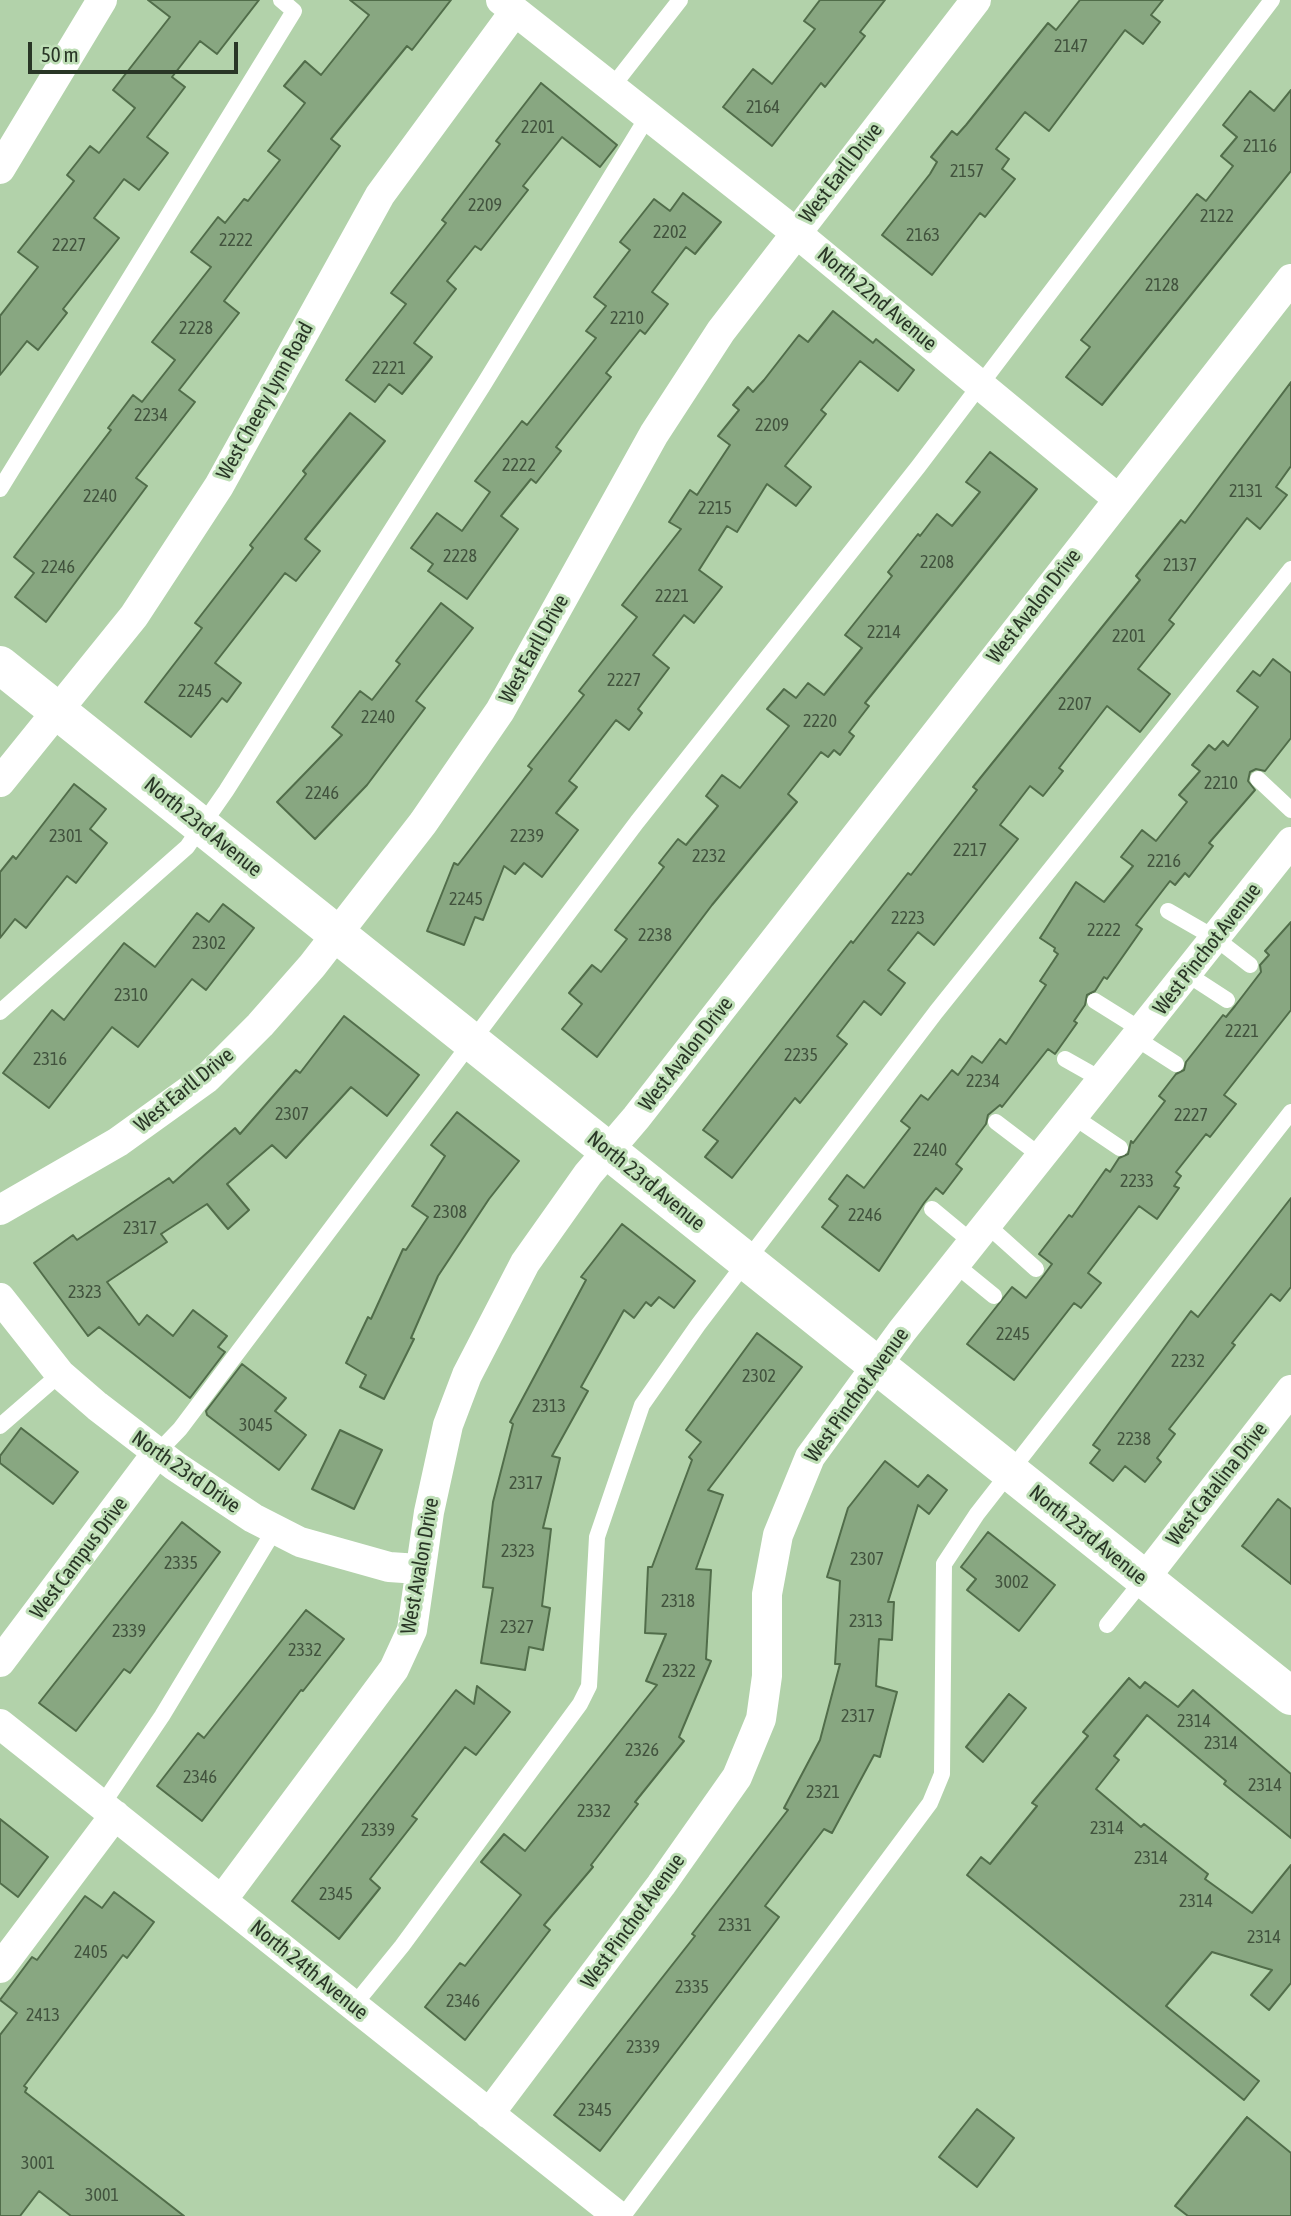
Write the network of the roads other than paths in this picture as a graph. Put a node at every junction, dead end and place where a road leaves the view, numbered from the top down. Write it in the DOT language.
graph roads {
  1 [pos="102,0"];
  2 [pos="281,0"];
  3 [pos="680,0"];
  4 [pos="976,0"];
  5 [pos="1272,0"];
  6 [pos="508,6"];
  7 [pos="612,87"];
  8 [pos="648,116"];
  9 [pos="0,169"];
  10 [pos="795,232"];
  11 [pos="1291,279"];
  12 [pos="980,385"];
  13 [pos="0,489"];
  14 [pos="1117,498"];
  15 [pos="1291,569"];
  16 [pos="0,665"];
  17 [pos="57,711"];
  18 [pos="1258,779"];
  19 [pos="0,782"];
  20 [pos="1291,810"];
  21 [pos="202,826"];
  22 [pos="1291,842"];
  23 [pos="1168,911"];
  24 [pos="336,934"];
  25 [pos="1216,939"];
  26 [pos="1250,965"];
  27 [pos="1188,974"];
  28 [pos="1227,1000"];
  29 [pos="1095,1001"];
  30 [pos="0,1012"];
  31 [pos="1140,1035"];
  32 [pos="469,1042"];
  33 [pos="1065,1059"];
  34 [pos="1176,1064"];
  35 [pos="1104,1081"];
  36 [pos="1291,1112"];
  37 [pos="1074,1117"];
  38 [pos="996,1122"];
  39 [pos="1120,1148"];
  40 [pos="609,1151"];
  41 [pos="1042,1157"];
  42 [pos="932,1209"];
  43 [pos="0,1210"];
  44 [pos="972,1244"];
  45 [pos="747,1262"];
  46 [pos="1036,1269"];
  47 [pos="994,1296"];
  48 [pos="0,1298"];
  49 [pos="876,1366"];
  50 [pos="60,1374"];
  51 [pos="1291,1390"];
  52 [pos="0,1426"];
  53 [pos="157,1453"];
  54 [pos="1011,1473"];
  55 [pos="275,1529"];
  56 [pos="419,1569"];
  57 [pos="1144,1579"];
  58 [pos="1107,1625"];
  59 [pos="0,1662"];
  60 [pos="1285,1682"];
  61 [pos="0,1724"];
  62 [pos="108,1810"];
  63 [pos="222,1900"];
  64 [pos="4,1955"];
  65 [pos="354,2005"];
  66 [pos="489,2114"];
  67 [pos="621,2216"];
  1 -- 9 [label="street"];
  2 -- 13 [label="lane"];
  3 -- 7 [label="lane"];
  4 -- 10 [label="street, West Earll Drive"];
  5 -- 12 [label="lane"];
  6 -- 7 [label="street, North 22nd Avenue"];
  6 -- 17 [label="street, West Cheery Lynn Road"];
  7 -- 8 [label="street, North 22nd Avenue"];
  8 -- 10 [label="street, North 22nd Avenue"];
  8 -- 21 [label="lane"];
  10 -- 12 [label="street, North 22nd Avenue"];
  10 -- 24 [label="street, West Earll Drive"];
  11 -- 14 [label="street, West Avalon Drive"];
  12 -- 14 [label="street, North 22nd Avenue"];
  12 -- 32 [label="lane"];
  14 -- 40 [label="street, West Avalon Drive"];
  15 -- 45 [label="lane"];
  16 -- 17 [label="street, North 23rd Avenue"];
  17 -- 19 [label="street, West Cheery Lynn Road"];
  17 -- 21 [label="street, North 23rd Avenue"];
  18 -- 20 [label="lane"];
  21 -- 24 [label="street, North 23rd Avenue"];
  21 -- 30 [label="lane"];
  22 -- 25 [label="street, West Pinchot Avenue"];
  23 -- 25 [label="lane"];
  24 -- 32 [label="street, North 23rd Avenue"];
  24 -- 43 [label="street, West Earll Drive"];
  25 -- 26 [label="lane"];
  25 -- 27 [label="street, West Pinchot Avenue"];
  27 -- 28 [label="lane"];
  27 -- 31 [label="street, West Pinchot Avenue"];
  29 -- 31 [label="lane"];
  31 -- 34 [label="lane"];
  31 -- 35 [label="street, West Pinchot Avenue"];
  32 -- 40 [label="street, North 23rd Avenue"];
  32 -- 53 [label="lane"];
  33 -- 35 [label="lane"];
  35 -- 37 [label="street, West Pinchot Avenue"];
  36 -- 54 [label="lane"];
  37 -- 39 [label="lane"];
  37 -- 41 [label="street, West Pinchot Avenue"];
  38 -- 41 [label="lane"];
  40 -- 45 [label="street, North 23rd Avenue"];
  40 -- 56 [label="street, West Avalon Drive"];
  41 -- 44 [label="street, West Pinchot Avenue"];
  42 -- 44 [label="lane"];
  44 -- 46 [label="lane"];
  44 -- 47 [label="lane"];
  44 -- 49 [label="street, West Pinchot Avenue"];
  45 -- 49 [label="street, North 23rd Avenue"];
  45 -- 65 [label="lane"];
  48 -- 50 [label="street, North 23rd Drive"];
  49 -- 54 [label="street, North 23rd Avenue"];
  49 -- 66 [label="street, West Pinchot Avenue"];
  50 -- 52 [label="lane"];
  50 -- 53 [label="street, North 23rd Drive"];
  51 -- 57 [label="street, West Catalina Drive"];
  53 -- 55 [label="street, North 23rd Drive"];
  53 -- 59 [label="street, West Campus Drive"];
  54 -- 57 [label="street, North 23rd Avenue"];
  54 -- 67 [label="lane"];
  55 -- 56 [label="street, North 23rd Drive"];
  55 -- 62 [label="lane"];
  56 -- 63 [label="street, West Avalon Drive"];
  57 -- 58 [label="lane"];
  57 -- 60 [label="street, North 23rd Avenue"];
  61 -- 62 [label="street, North 24th Avenue"];
  62 -- 63 [label="street, North 24th Avenue"];
  62 -- 64 [label="street"];
  63 -- 65 [label="street, North 24th Avenue"];
  65 -- 66 [label="street, North 24th Avenue"];
  66 -- 67 [label="street, North 24th Avenue"];
}
